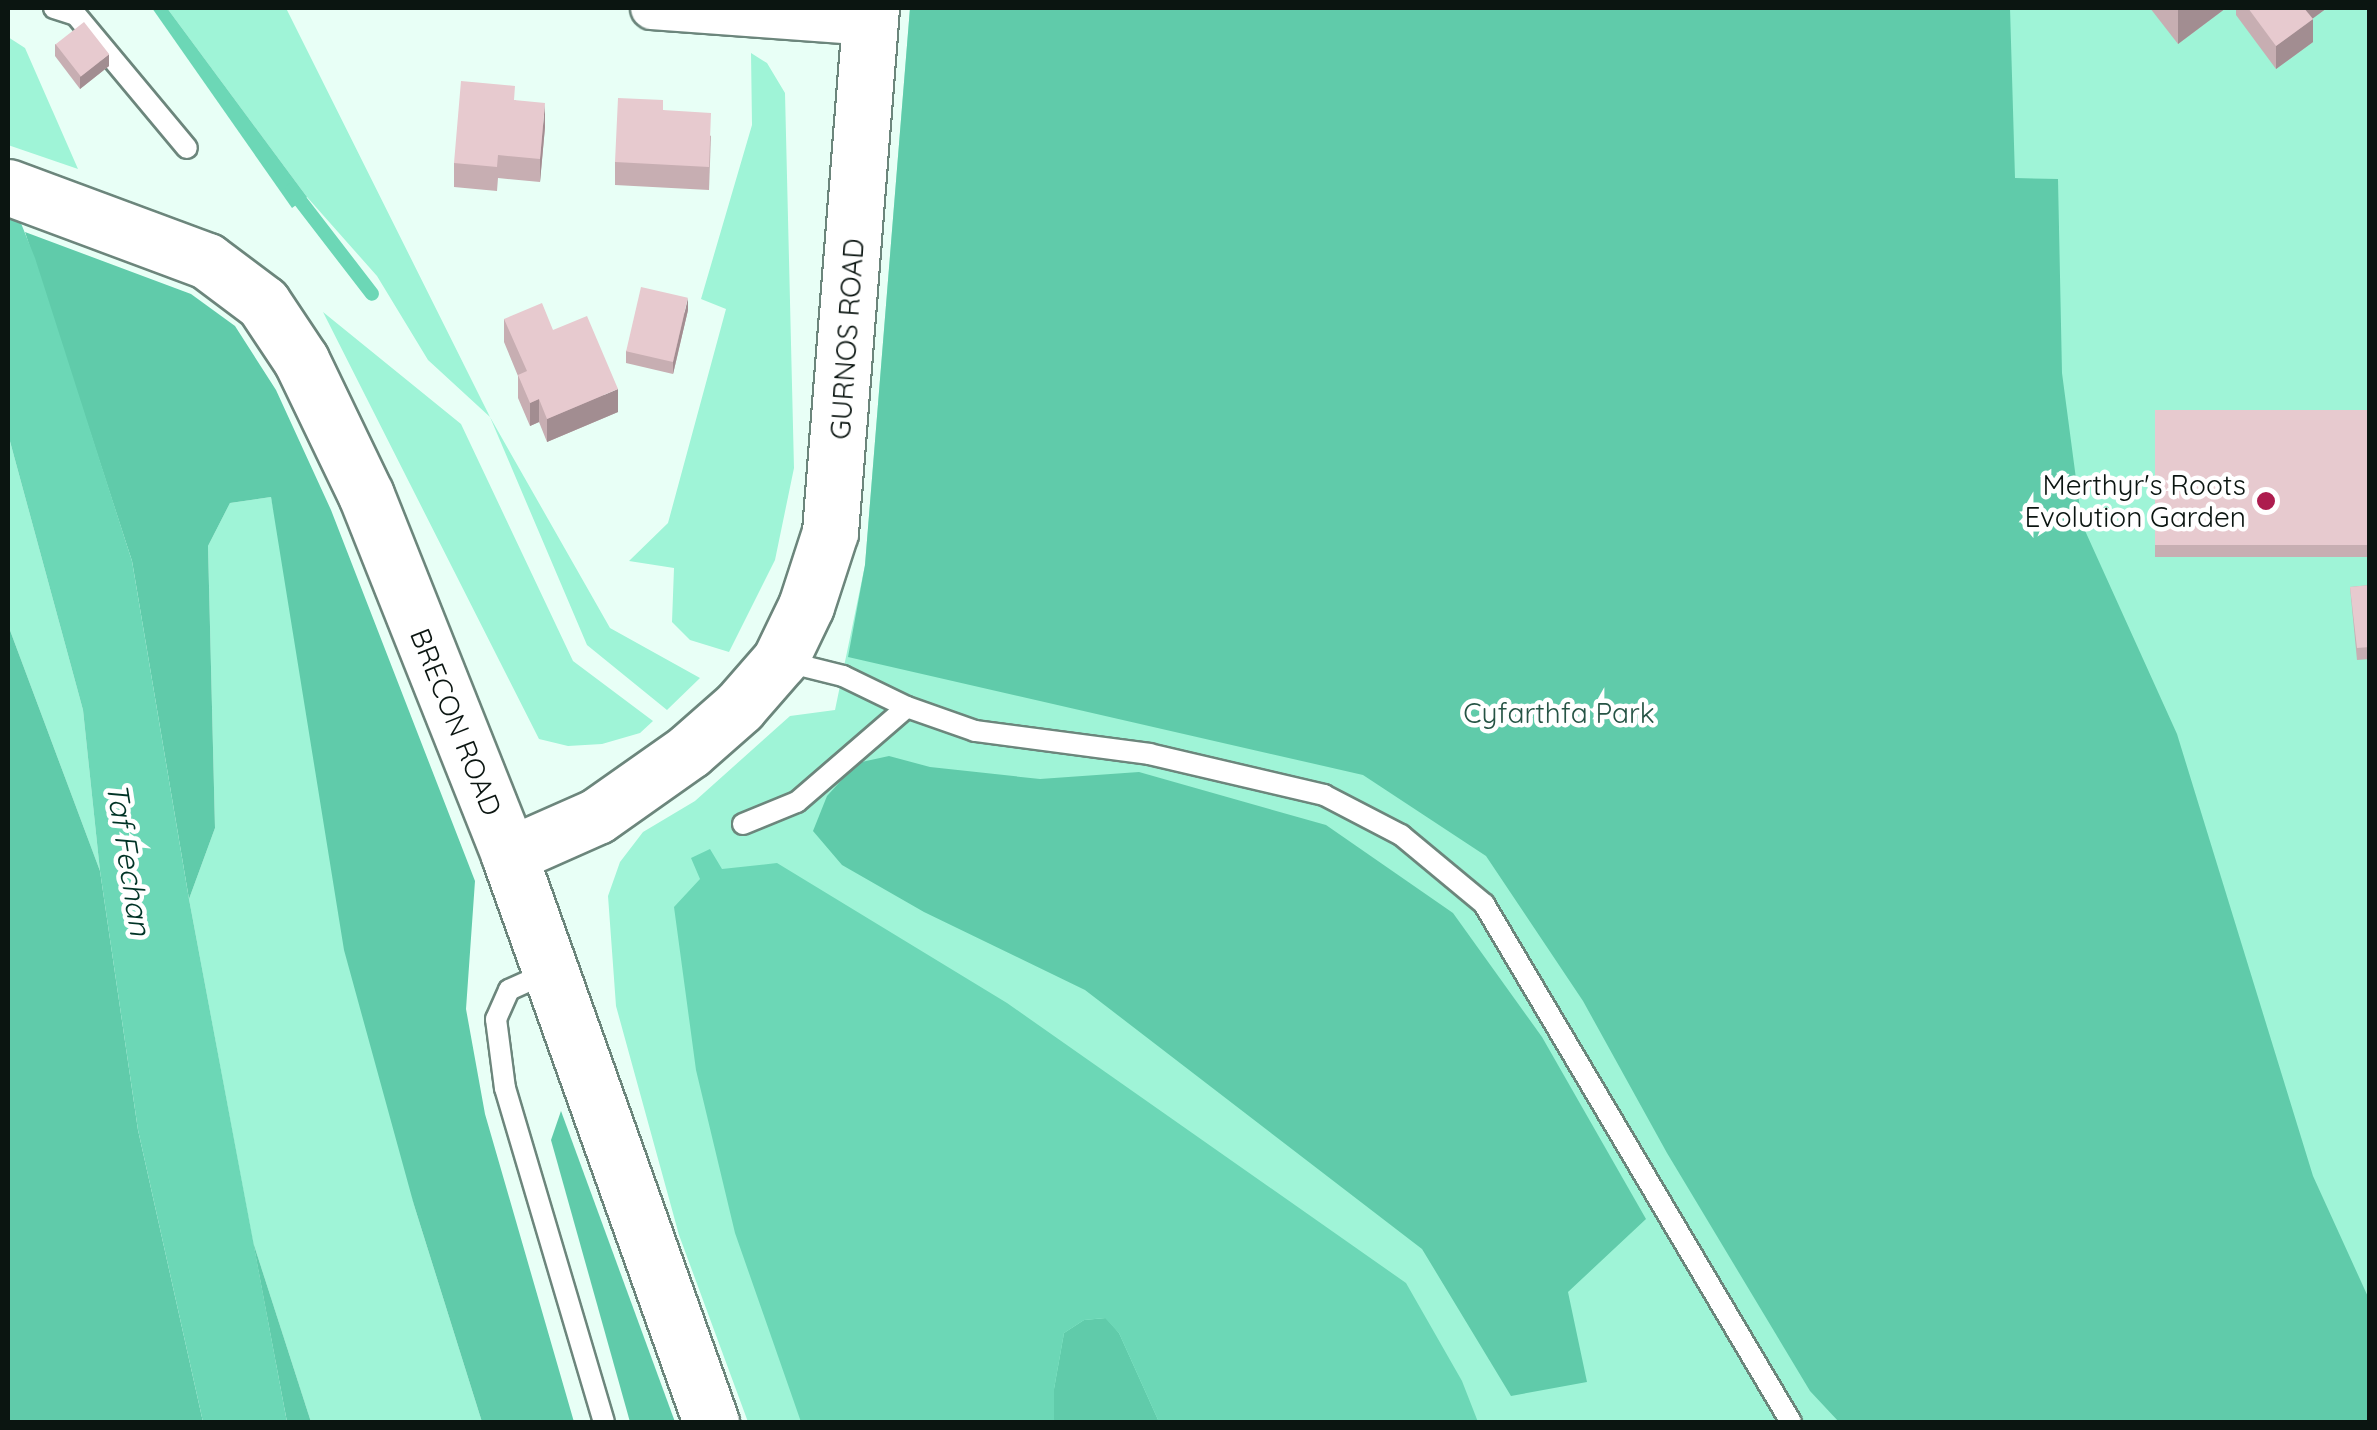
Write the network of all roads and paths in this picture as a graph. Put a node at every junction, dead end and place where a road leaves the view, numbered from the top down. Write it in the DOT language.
graph roads {
  1 [pos="54,8"];
  2 [pos="652,8"];
  3 [pos="871,16"];
  4 [pos="187,148"];
  5 [pos="30,195"];
  6 [pos="780,660"];
  7 [pos="907,706"];
  8 [pos="743,824"];
  9 [pos="509,856"];
  10 [pos="552,970"];
  11 [pos="604,1422"];
  12 [pos="711,1422"];
  13 [pos="1792,1422"];
  1 -- 4 [label="lane"];
  2 -- 3 [label="street"];
  3 -- 6 [label="main road, GURNOS ROAD"];
  5 -- 9 [label="main road, BRECON ROAD"];
  6 -- 7 [label="lane"];
  6 -- 9 [label="main road, GURNOS ROAD"];
  7 -- 8 [label="lane"];
  7 -- 13 [label="lane"];
  9 -- 10 [label="main road, BRECON ROAD"];
  10 -- 11 [label="lane"];
  10 -- 12 [label="main road, BRECON ROAD"];
}
